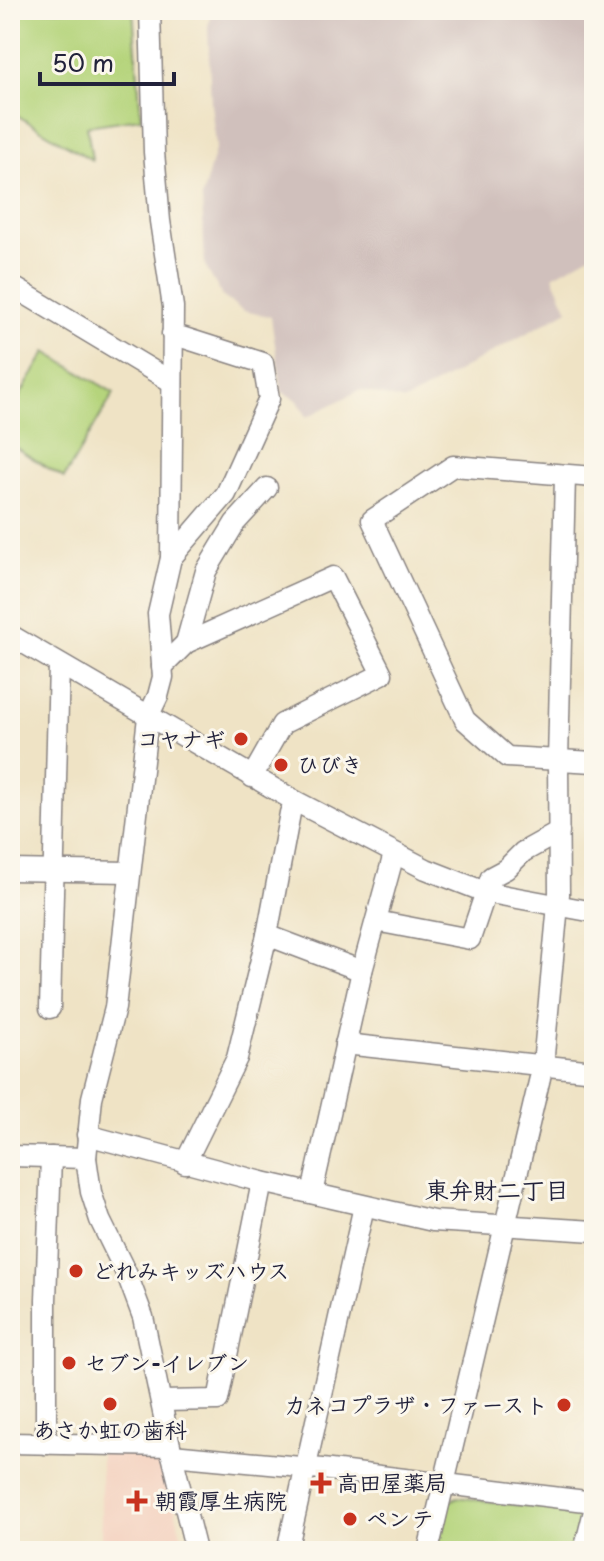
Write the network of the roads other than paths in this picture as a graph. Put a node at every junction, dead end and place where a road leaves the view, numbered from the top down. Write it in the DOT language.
graph roads {
  1 [pos="150,10"];
  2 [pos="10,300"];
  3 [pos="172,334"];
  4 [pos="172,382"];
  5 [pos="565,476"];
  6 [pos="594,477"];
  7 [pos="267,488"];
  8 [pos="171,558"];
  9 [pos="10,635"];
  10 [pos="186,643"];
  11 [pos="59,665"];
  12 [pos="162,667"];
  13 [pos="148,717"];
  14 [pos="558,761"];
  15 [pos="594,762"];
  16 [pos="252,777"];
  17 [pos="295,801"];
  18 [pos="559,832"];
  19 [pos="394,854"];
  20 [pos="10,870"];
  21 [pos="54,870"];
  22 [pos="129,872"];
  23 [pos="485,892"];
  24 [pos="558,907"];
  25 [pos="594,912"];
  26 [pos="376,921"];
  27 [pos="267,935"];
  28 [pos="362,971"];
  29 [pos="50,1008"];
  30 [pos="345,1044"];
  31 [pos="543,1065"];
  32 [pos="594,1071"];
  33 [pos="87,1135"];
  34 [pos="10,1156"];
  35 [pos="51,1157"];
  36 [pos="86,1158"];
  37 [pos="185,1163"];
  38 [pos="262,1182"];
  39 [pos="312,1193"];
  40 [pos="364,1206"];
  41 [pos="504,1226"];
  42 [pos="594,1231"];
  43 [pos="162,1401"];
  44 [pos="10,1443"];
  45 [pos="46,1444"];
  46 [pos="171,1451"];
  47 [pos="306,1468"];
  48 [pos="444,1483"];
  49 [pos="594,1502"];
  50 [pos="594,1511"];
  51 [pos="196,1551"];
  52 [pos="287,1551"];
  53 [pos="428,1551"];
  54 [pos="584,1551"];
  1 -- 3 [label="street"];
  2 -- 4 [label="street"];
  3 -- 4 [label="street"];
  3 -- 8 [label="street"];
  4 -- 8 [label="street"];
  5 -- 6 [label="street"];
  5 -- 14 [label="street"];
  5 -- 14 [label="street"];
  7 -- 10 [label="street"];
  8 -- 12 [label="street"];
  9 -- 11 [label="street"];
  10 -- 12 [label="street"];
  10 -- 16 [label="street"];
  11 -- 13 [label="street"];
  11 -- 21 [label="street"];
  12 -- 13 [label="street"];
  13 -- 16 [label="street"];
  13 -- 22 [label="street"];
  14 -- 15 [label="street"];
  14 -- 18 [label="street"];
  16 -- 17 [label="street"];
  17 -- 19 [label="street"];
  17 -- 27 [label="street"];
  18 -- 23 [label="street"];
  18 -- 24 [label="street"];
  19 -- 23 [label="street"];
  19 -- 26 [label="street"];
  20 -- 21 [label="street"];
  21 -- 22 [label="street"];
  21 -- 29 [label="street"];
  22 -- 33 [label="street"];
  23 -- 24 [label="street"];
  23 -- 26 [label="street"];
  24 -- 25 [label="street"];
  24 -- 31 [label="street"];
  26 -- 28 [label="street"];
  27 -- 28 [label="street"];
  27 -- 37 [label="street"];
  28 -- 30 [label="street"];
  30 -- 31 [label="street"];
  30 -- 39 [label="street"];
  31 -- 32 [label="street"];
  31 -- 41 [label="street"];
  33 -- 36 [label="street"];
  33 -- 37 [label="street"];
  34 -- 35 [label="street"];
  35 -- 36 [label="street"];
  35 -- 45 [label="street"];
  36 -- 43 [label="street"];
  37 -- 38 [label="street"];
  38 -- 39 [label="street"];
  38 -- 43 [label="street"];
  39 -- 40 [label="street"];
  40 -- 41 [label="street"];
  40 -- 47 [label="street"];
  41 -- 42 [label="street"];
  41 -- 48 [label="street"];
  43 -- 46 [label="street"];
  44 -- 45 [label="street"];
  45 -- 46 [label="street"];
  46 -- 47 [label="street"];
  46 -- 51 [label="street"];
  47 -- 48 [label="street"];
  47 -- 52 [label="street"];
  48 -- 49 [label="street"];
  48 -- 53 [label="street"];
  50 -- 54 [label="street"];
}
